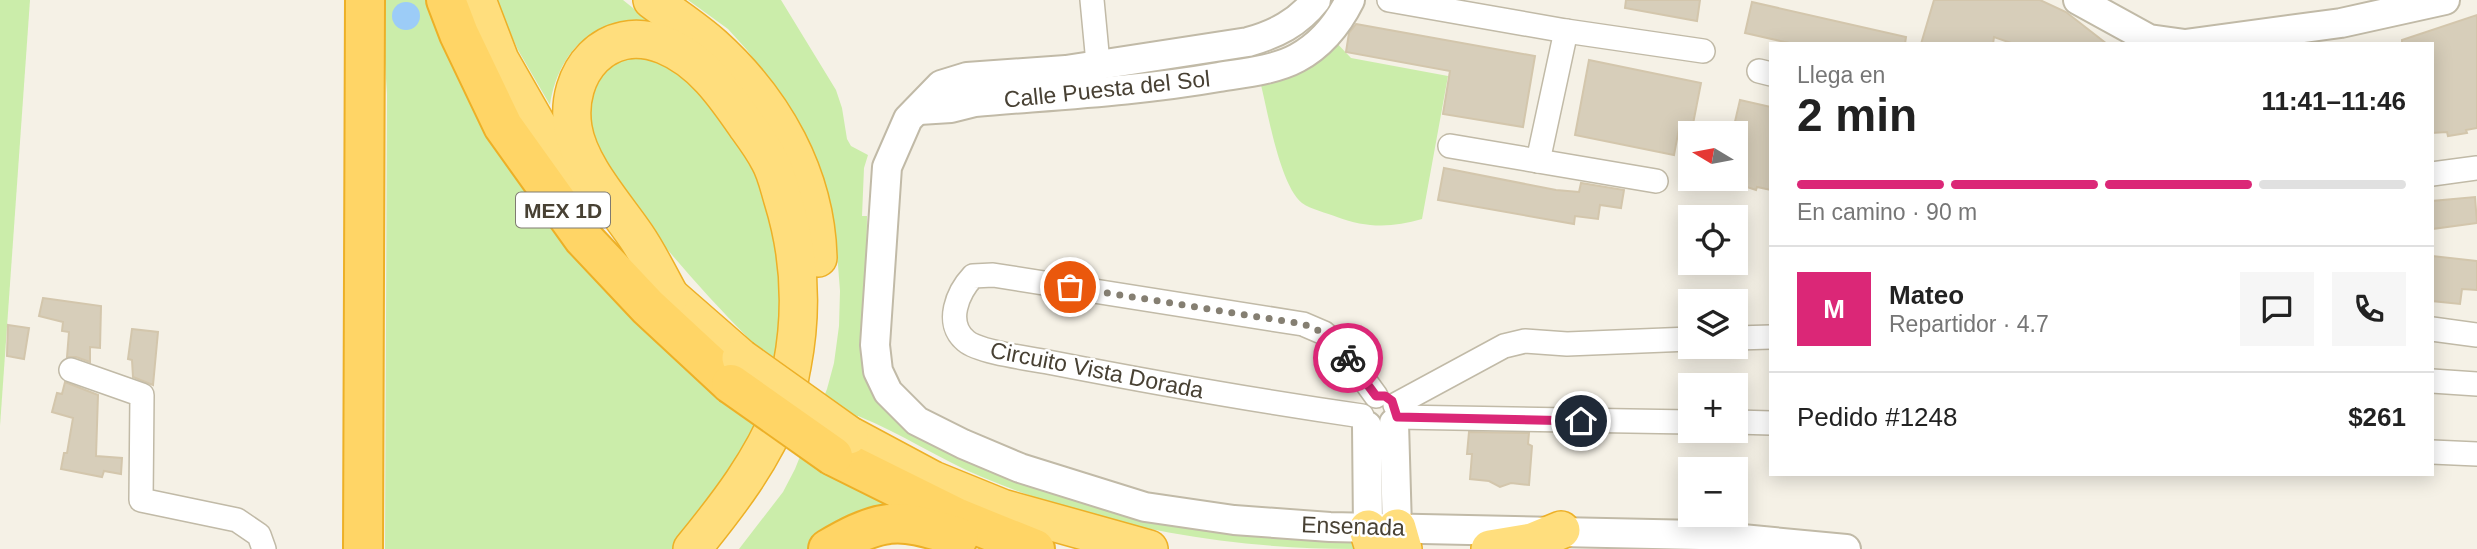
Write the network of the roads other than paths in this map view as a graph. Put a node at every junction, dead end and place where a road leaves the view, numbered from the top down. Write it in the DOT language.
graph roads {
  1 [pos="365,0"];
  2 [pos="446,0"];
  3 [pos="477,0"];
  4 [pos="652,0"];
  5 [pos="1092,0"];
  6 [pos="1316,0"];
  7 [pos="1350,0"];
  8 [pos="1389,0"];
  9 [pos="2078,0"];
  10 [pos="2445,0"];
  11 [pos="1566,32"];
  12 [pos="2171,42"];
  13 [pos="2200,42"];
  14 [pos="1703,51"];
  15 [pos="1155,57"];
  16 [pos="1098,63"];
  17 [pos="1161,87"];
  18 [pos="919,110"];
  19 [pos="1450,146"];
  20 [pos="1538,161"];
  21 [pos="2477,168"];
  22 [pos="2434,174"];
  23 [pos="1656,181"];
  24 [pos="670,296"];
  25 [pos="2434,329"];
  26 [pos="2477,335"];
  27 [pos="1769,337"];
  28 [pos="1748,338"];
  29 [pos="1678,340"];
  30 [pos="71,370"];
  31 [pos="736,371"];
  32 [pos="2434,381"];
  33 [pos="2477,384"];
  34 [pos="888,392"];
  35 [pos="1391,410"];
  36 [pos="1364,421"];
  37 [pos="1678,422"];
  38 [pos="1748,422"];
  39 [pos="1769,422"];
  40 [pos="841,445"];
  41 [pos="2434,452"];
  42 [pos="2477,454"];
  43 [pos="1396,477"];
  44 [pos="1367,479"];
  45 [pos="1561,530"];
  46 [pos="1385,539"];
  47 [pos="261,542"];
  48 [pos="363,549"];
  49 [pos="692,549"];
  50 [pos="714,549"];
  51 [pos="828,549"];
  52 [pos="1017,549"];
  53 [pos="1035,549"];
  54 [pos="1150,549"];
  55 [pos="1490,549"];
  56 [pos="1846,549"];
  1 -- 48 [label="highway"];
  2 -- 31 [label="highway, MEX 1D"];
  3 -- 24 [label="highway, MEX 1D"];
  4 -- 50 [label="highway"];
  5 -- 16 [label="street"];
  6 -- 15 [label="street, Calle Puesta del Sol"];
  7 -- 17 [label="street, Calle Puesta del Sol"];
  8 -- 11 [label="street"];
  9 -- 12 [label="street"];
  10 -- 13 [label="street"];
  11 -- 14 [label="street"];
  11 -- 20 [label="street"];
  15 -- 16 [label="street, Calle Puesta del Sol"];
  15 -- 17 [label="street"];
  16 -- 18 [label="street, Calle Puesta del Sol"];
  17 -- 18 [label="street, Calle Puesta del Sol"];
  18 -- 34 [label="street, Calle Puesta del Sol"];
  19 -- 20 [label="street"];
  20 -- 23 [label="street"];
  21 -- 22 [label="street"];
  24 -- 31 [label="highway, MEX 1D"];
  24 -- 49 [label="highway"];
  25 -- 26 [label="street"];
  27 -- 28 [label="street"];
  29 -- 35 [label="street"];
  30 -- 47 [label="street"];
  31 -- 40 [label="highway, MEX 1D, bridge"];
  32 -- 33 [label="street"];
  34 -- 46 [label="street, Ensenada"];
  35 -- 36 [label="street"];
  35 -- 36 [label="street"];
  35 -- 36 [label="street, Circuito Vista Dorada"];
  35 -- 37 [label="street"];
  35 -- 43 [label="street"];
  36 -- 44 [label="street"];
  38 -- 39 [label="street"];
  40 -- 53 [label="highway, MEX 1D"];
  40 -- 54 [label="highway, MEX 1D"];
  41 -- 42 [label="street"];
  43 -- 44 [label="street"];
  43 -- 46 [label="street"];
  44 -- 46 [label="street"];
  45 -- 46 [label="street, Ensenada"];
  45 -- 55 [label="highway"];
  45 -- 56 [label="street, Ensenada"];
  51 -- 52 [label="highway"];
}
